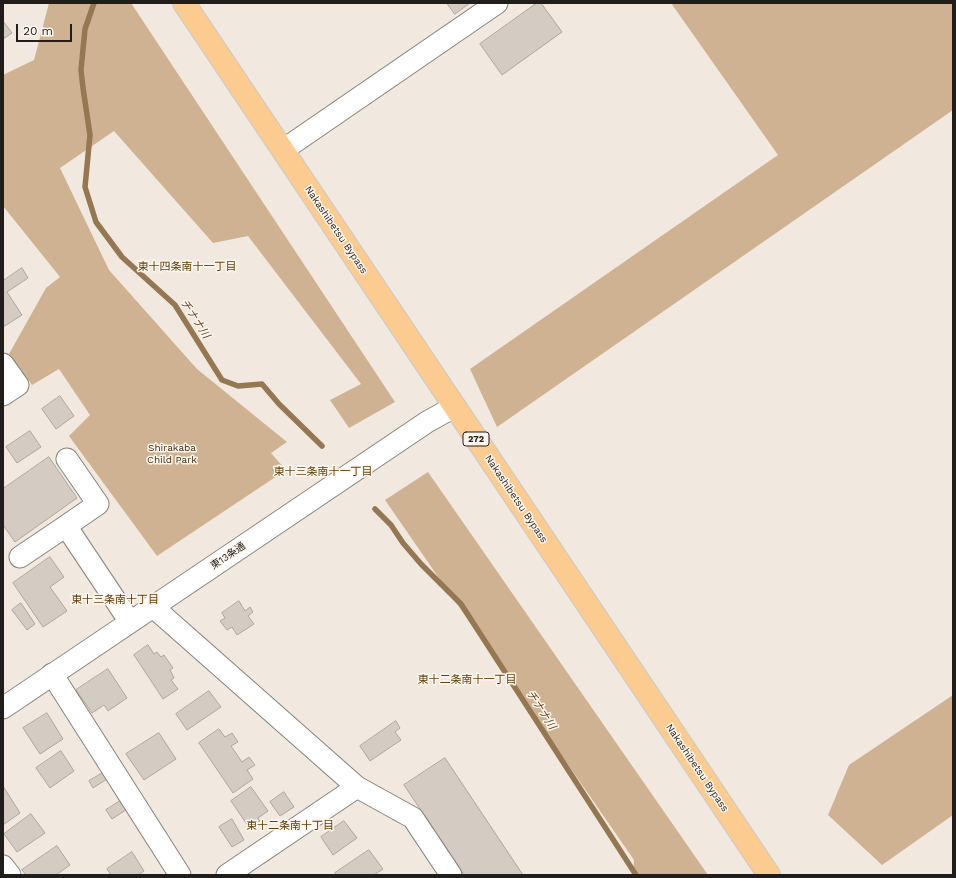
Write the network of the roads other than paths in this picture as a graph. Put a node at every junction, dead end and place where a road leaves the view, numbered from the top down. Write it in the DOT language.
graph roads {
  1 [pos="184,3"];
  2 [pos="498,3"];
  3 [pos="283,150"];
  4 [pos="3,364"];
  5 [pos="3,396"];
  6 [pos="454,407"];
  7 [pos="67,459"];
  8 [pos="66,526"];
  9 [pos="20,557"];
  10 [pos="152,606"];
  11 [pos="130,622"];
  12 [pos="52,674"];
  13 [pos="3,708"];
  14 [pos="357,787"];
  15 [pos="3,866"];
  16 [pos="10,875"];
  17 [pos="180,875"];
  18 [pos="227,875"];
  19 [pos="451,875"];
  20 [pos="769,875"];
  1 -- 3 [label="highway, Nakashibetsu Bypass / 272"];
  2 -- 3 [label="street"];
  3 -- 6 [label="highway, Nakashibetsu Bypass / 272"];
  4 -- 5 [label="street"];
  6 -- 10 [label="street, 東13条通"];
  6 -- 20 [label="highway, Nakashibetsu Bypass / 272"];
  7 -- 8 [label="street"];
  8 -- 9 [label="street"];
  8 -- 11 [label="street"];
  10 -- 11 [label="street, 東13条通"];
  10 -- 14 [label="street"];
  11 -- 12 [label="street, 東13条通"];
  12 -- 13 [label="street, 東13条通"];
  12 -- 17 [label="street"];
  14 -- 18 [label="street"];
  14 -- 19 [label="street"];
  15 -- 16 [label="street"];
}
